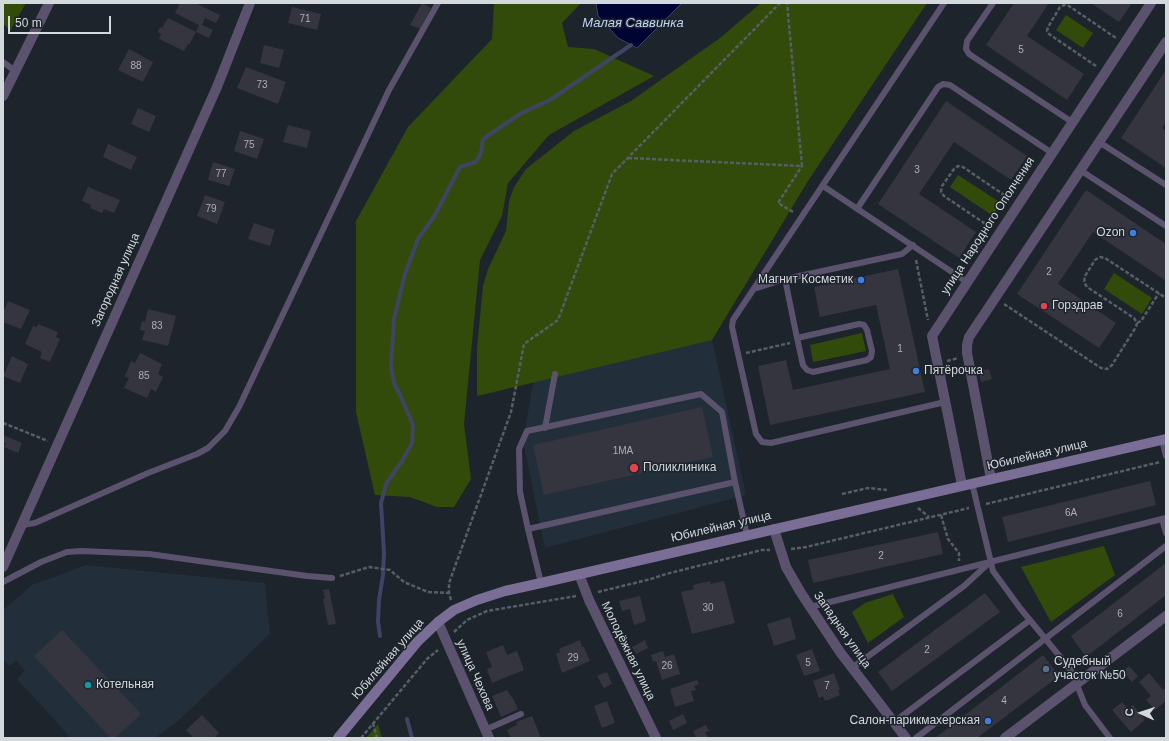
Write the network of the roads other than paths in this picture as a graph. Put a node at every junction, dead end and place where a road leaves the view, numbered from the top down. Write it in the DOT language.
graph roads {
  1 [pos="49,3"];
  2 [pos="250,3"];
  3 [pos="438,3"];
  4 [pos="944,3"];
  5 [pos="993,3"];
  6 [pos="1151,3"];
  7 [pos="1166,42"];
  8 [pos="3,62"];
  9 [pos="15,71"];
  10 [pos="3,96"];
  11 [pos="1072,122"];
  12 [pos="1099,142"];
  13 [pos="1052,153"];
  14 [pos="1080,170"];
  15 [pos="1166,185"];
  16 [pos="823,186"];
  17 [pos="857,208"];
  18 [pos="1166,226"];
  19 [pos="913,245"];
  20 [pos="785,279"];
  21 [pos="967,282"];
  22 [pos="754,289"];
  23 [pos="798,340"];
  24 [pos="555,374"];
  25 [pos="945,402"];
  26 [pos="545,428"];
  27 [pos="1164,440"];
  28 [pos="1166,456"];
  29 [pos="991,479"];
  30 [pos="735,482"];
  31 [pos="967,484"];
  32 [pos="1164,519"];
  33 [pos="22,525"];
  34 [pos="528,529"];
  35 [pos="774,529"];
  36 [pos="1166,533"];
  37 [pos="747,535"];
  38 [pos="1166,546"];
  39 [pos="990,561"];
  40 [pos="3,567"];
  41 [pos="579,574"];
  42 [pos="332,578"];
  43 [pos="3,582"];
  44 [pos="541,582"];
  45 [pos="810,607"];
  46 [pos="1166,616"];
  47 [pos="1030,620"];
  48 [pos="438,622"];
  49 [pos="1045,639"];
  50 [pos="852,668"];
  51 [pos="1076,684"];
  52 [pos="521,714"];
  53 [pos="894,722"];
  54 [pos="487,734"];
  55 [pos="338,738"];
  56 [pos="656,738"];
  57 [pos="906,738"];
  58 [pos="916,738"];
  59 [pos="1005,738"];
  60 [pos="1110,738"];
  1 -- 9 [label="street"];
  2 -- 33 [label="street, Загородная улица"];
  3 -- 33 [label="lane"];
  4 -- 16 [label="lane"];
  5 -- 11 [label="lane"];
  6 -- 11 [label="street, улица Народного Ополчения"];
  7 -- 12 [label="street"];
  8 -- 9 [label="lane"];
  9 -- 10 [label="street"];
  11 -- 13 [label="street, улица Народного Ополчения"];
  12 -- 14 [label="street"];
  12 -- 15 [label="lane"];
  13 -- 17 [label="lane"];
  13 -- 21 [label="street, улица Народного Ополчения"];
  14 -- 18 [label="lane"];
  14 -- 29 [label="street"];
  16 -- 17 [label="lane"];
  16 -- 22 [label="lane"];
  17 -- 19 [label="lane"];
  19 -- 20 [label="lane"];
  19 -- 21 [label="lane"];
  20 -- 22 [label="lane"];
  20 -- 23 [label="lane"];
  21 -- 25 [label="street, улица Народного Ополчения"];
  22 -- 25 [label="lane"];
  23 -- 23 [label="lane"];
  24 -- 26 [label="lane"];
  25 -- 31 [label="street"];
  26 -- 30 [label="lane"];
  26 -- 34 [label="lane"];
  27 -- 28 [label="lane"];
  27 -- 29 [label="main road, Юбилейная улица"];
  29 -- 31 [label="main road, Юбилейная улица"];
  30 -- 34 [label="lane"];
  30 -- 37 [label="lane"];
  31 -- 35 [label="main road, Юбилейная улица"];
  31 -- 39 [label="lane"];
  32 -- 36 [label="lane"];
  32 -- 39 [label="lane"];
  33 -- 40 [label="street, Загородная улица"];
  34 -- 44 [label="lane"];
  35 -- 37 [label="main road, Юбилейная улица"];
  35 -- 45 [label="street, Западная улица"];
  37 -- 41 [label="main road, Юбилейная улица"];
  38 -- 49 [label="lane"];
  39 -- 45 [label="lane"];
  39 -- 47 [label="lane"];
  39 -- 50 [label="lane"];
  41 -- 44 [label="main road, Юбилейная улица"];
  41 -- 56 [label="street, Молодёжная улица"];
  42 -- 43 [label="lane"];
  44 -- 48 [label="main road, Юбилейная улица"];
  45 -- 50 [label="street, Западная улица"];
  46 -- 51 [label="street"];
  47 -- 49 [label="lane"];
  47 -- 53 [label="lane"];
  48 -- 54 [label="street, улица Чехова"];
  48 -- 55 [label="main road, Юбилейная улица"];
  49 -- 51 [label="lane"];
  49 -- 58 [label="lane"];
  50 -- 53 [label="street, Западная улица"];
  51 -- 59 [label="street"];
  51 -- 60 [label="lane"];
  52 -- 54 [label="lane"];
  53 -- 57 [label="street, Западная улица"];
}
